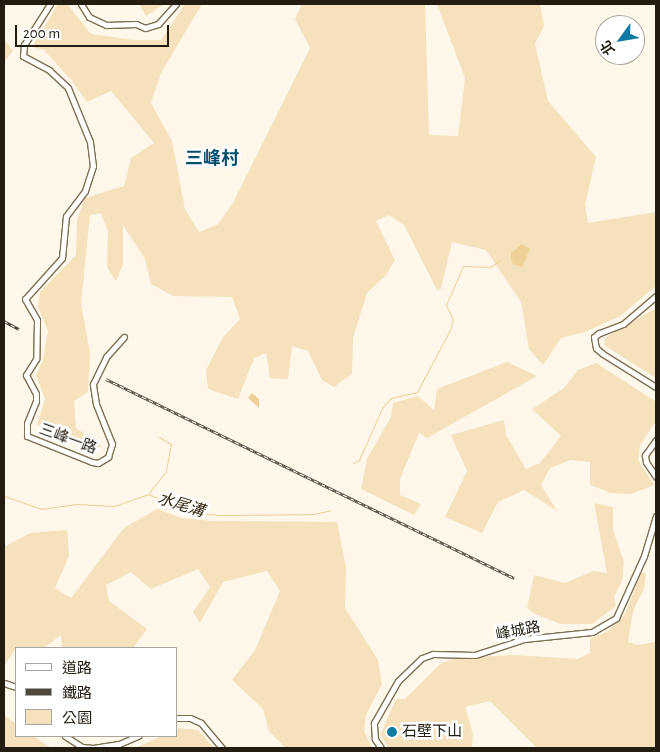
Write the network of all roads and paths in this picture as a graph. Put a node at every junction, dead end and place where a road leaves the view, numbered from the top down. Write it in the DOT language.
graph roads {
  1 [pos="50,4"];
  2 [pos="81,4"];
  3 [pos="176,4"];
  4 [pos="656,296"];
  5 [pos="124,337"];
  6 [pos="656,387"];
  7 [pos="656,440"];
  8 [pos="656,477"];
  9 [pos="656,516"];
  10 [pos="178,718"];
  11 [pos="67,737"];
  12 [pos="136,737"];
  13 [pos="222,748"];
  14 [pos="381,748"];
  1 -- 5 [label="street, 三峰一路"];
  2 -- 3 [label="street"];
  4 -- 6 [label="street"];
  7 -- 8 [label="street"];
  9 -- 14 [label="street, 峰城路"];
  10 -- 13 [label="street"];
  11 -- 12 [label="street"];
}
